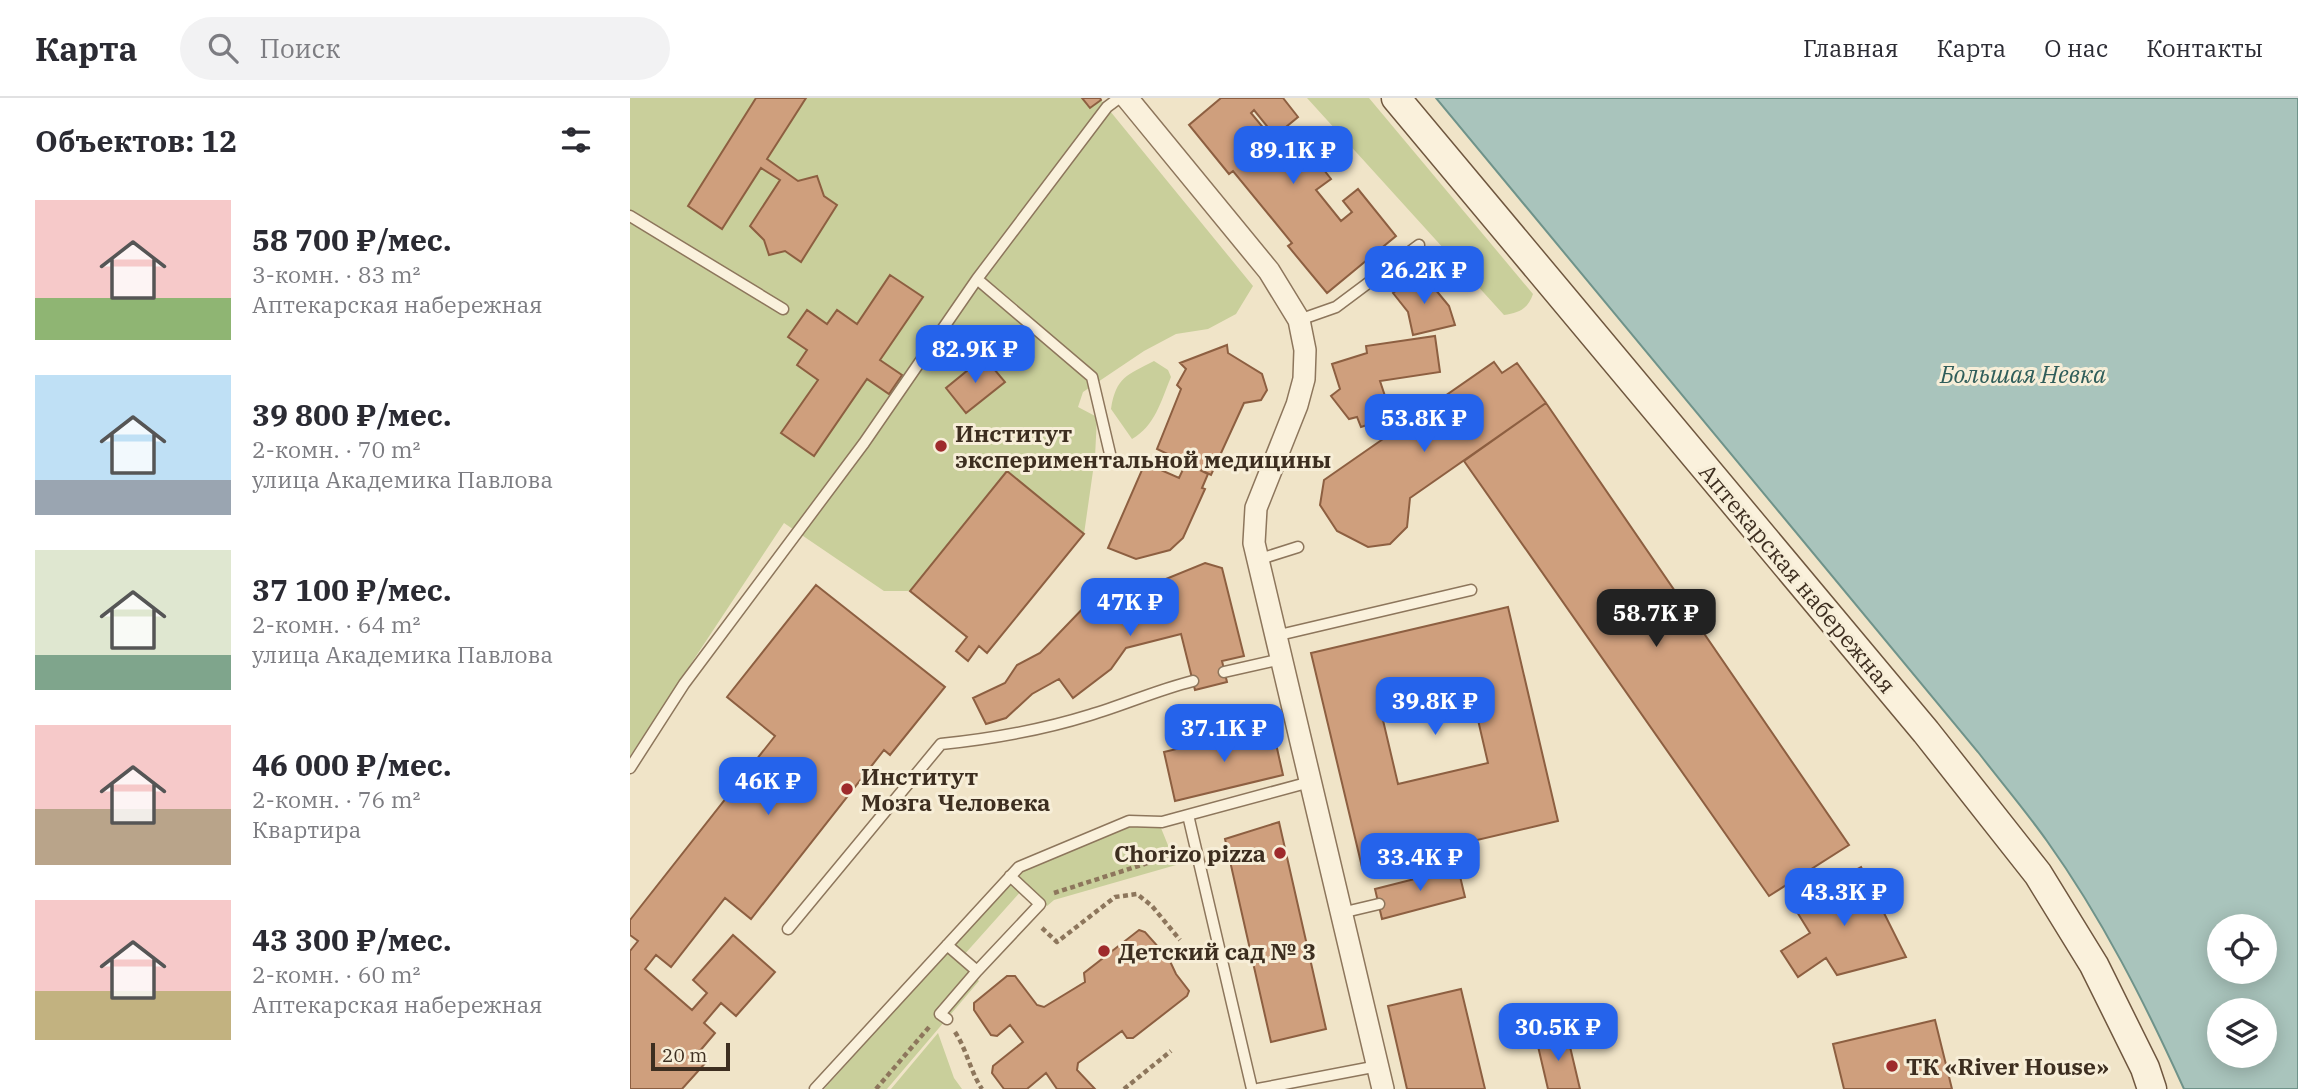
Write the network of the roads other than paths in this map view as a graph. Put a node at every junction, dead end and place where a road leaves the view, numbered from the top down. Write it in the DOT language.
graph roads {
  1 [pos="1119,98"];
  2 [pos="1126,98"];
  3 [pos="1396,98"];
  4 [pos="630,216"];
  5 [pos="1419,244"];
  6 [pos="977,279"];
  7 [pos="783,309"];
  8 [pos="1299,320"];
  9 [pos="1111,458"];
  10 [pos="1298,547"];
  11 [pos="1257,559"];
  12 [pos="1471,590"];
  13 [pos="1275,636"];
  14 [pos="1281,659"];
  15 [pos="1224,672"];
  16 [pos="1192,681"];
  17 [pos="630,768"];
  18 [pos="1310,782"];
  19 [pos="1188,815"];
  20 [pos="1010,876"];
  21 [pos="1379,904"];
  22 [pos="1341,913"];
  23 [pos="788,929"];
  24 [pos="947,945"];
  25 [pos="977,971"];
  26 [pos="943,1016"];
  27 [pos="1378,1066"];
  28 [pos="815,1089"];
  29 [pos="1252,1089"];
  30 [pos="1258,1089"];
  31 [pos="1383,1089"];
  32 [pos="2152,1089"];
  1 -- 6 [label="lane"];
  2 -- 8 [label="street"];
  3 -- 32 [label="street, Аптекарская набережная"];
  4 -- 7 [label="lane"];
  5 -- 8 [label="lane"];
  6 -- 9 [label="lane"];
  6 -- 17 [label="lane"];
  8 -- 11 [label="street"];
  10 -- 11 [label="lane"];
  11 -- 13 [label="street"];
  12 -- 13 [label="lane"];
  13 -- 14 [label="street"];
  14 -- 15 [label="lane"];
  14 -- 18 [label="street"];
  16 -- 23 [label="lane"];
  18 -- 19 [label="lane"];
  18 -- 22 [label="street"];
  19 -- 20 [label="lane"];
  19 -- 29 [label="lane"];
  20 -- 24 [label="lane"];
  20 -- 25 [label="lane"];
  21 -- 22 [label="lane"];
  22 -- 27 [label="street"];
  24 -- 25 [label="lane"];
  24 -- 28 [label="lane"];
  25 -- 26 [label="lane"];
  27 -- 30 [label="lane"];
  27 -- 31 [label="street"];
}
